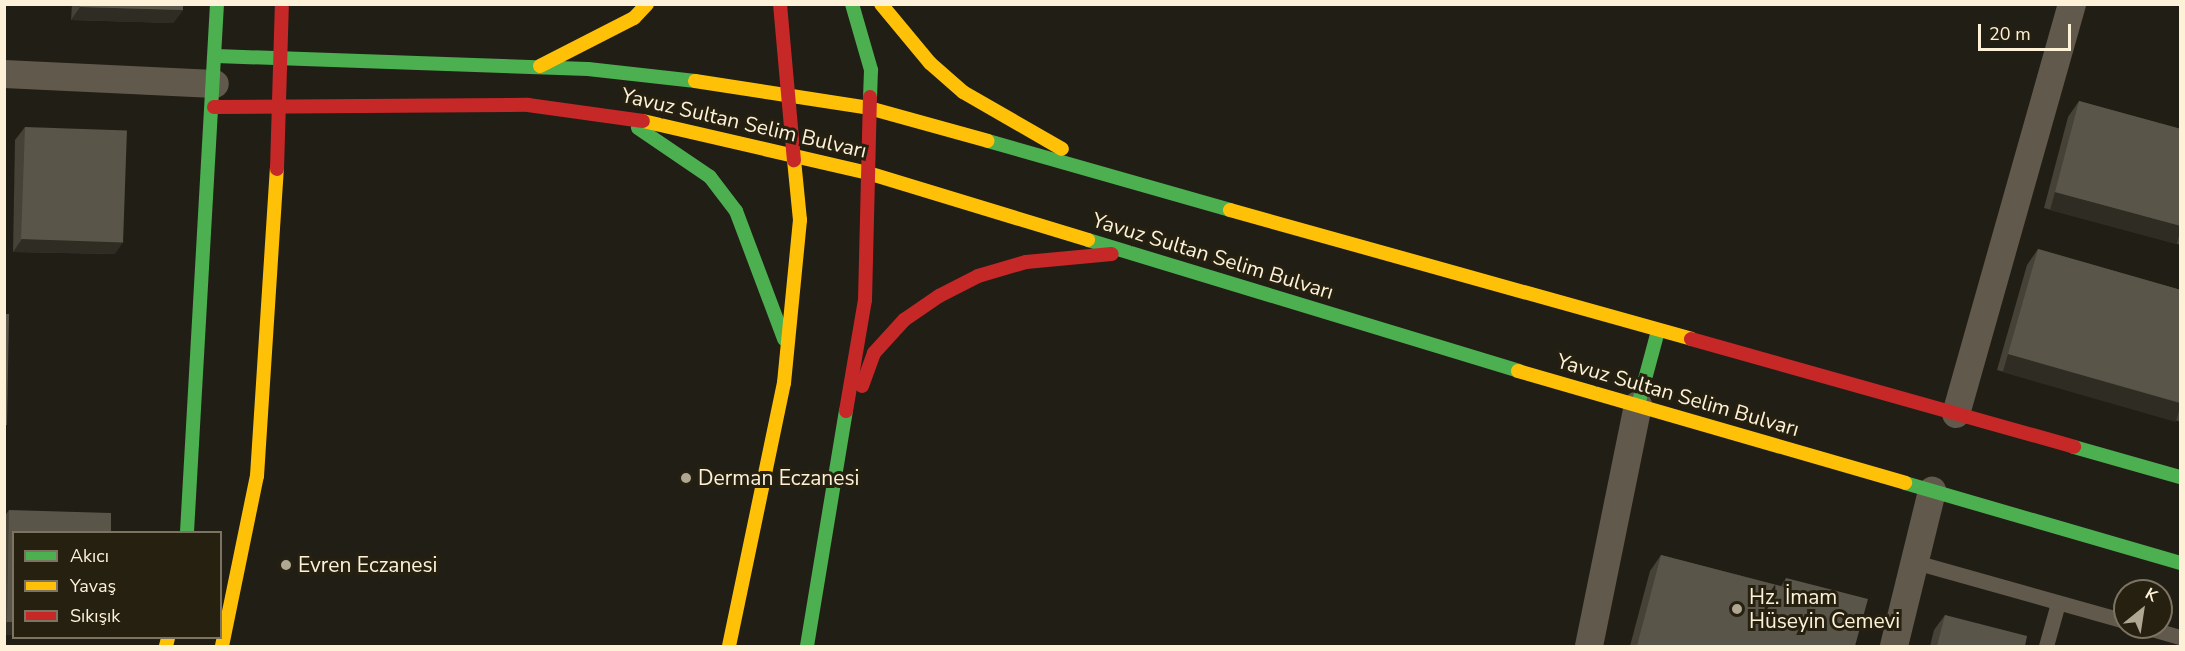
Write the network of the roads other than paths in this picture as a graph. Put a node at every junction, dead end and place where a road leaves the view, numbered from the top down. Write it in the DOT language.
graph roads {
  1 [pos="217,4"];
  2 [pos="282,4"];
  3 [pos="647,4"];
  4 [pos="780,4"];
  5 [pos="852,4"];
  6 [pos="881,4"];
  7 [pos="2072,4"];
  8 [pos="284,58"];
  9 [pos="537,67"];
  10 [pos="4,74"];
  11 [pos="215,82"];
  12 [pos="789,92"];
  13 [pos="281,105"];
  14 [pos="869,108"];
  15 [pos="619,115"];
  16 [pos="795,159"];
  17 [pos="868,173"];
  18 [pos="1140,186"];
  19 [pos="1129,253"];
  20 [pos="1659,331"];
  21 [pos="788,349"];
  22 [pos="1638,405"];
  23 [pos="1956,414"];
  24 [pos="841,444"];
  25 [pos="2181,477"];
  26 [pos="1932,491"];
  27 [pos="187,531"];
  28 [pos="1915,562"];
  29 [pos="2181,563"];
  30 [pos="2058,603"];
  31 [pos="2113,618"];
  32 [pos="222,646"];
  33 [pos="729,646"];
  34 [pos="807,646"];
  35 [pos="1589,646"];
  36 [pos="1894,646"];
  37 [pos="2046,646"];
  1 -- 11 [label="main road"];
  2 -- 8 [label="main road"];
  3 -- 9 [label="main road"];
  4 -- 12 [label="main road"];
  5 -- 14 [label="main road"];
  6 -- 18 [label="main road"];
  7 -- 23 [label="street"];
  8 -- 9 [label="main road, Yavuz Sultan Selim Bulvarı"];
  8 -- 11 [label="main road, Yavuz Sultan Selim Bulvarı"];
  8 -- 13 [label="main road"];
  9 -- 12 [label="main road, Yavuz Sultan Selim Bulvarı"];
  10 -- 11 [label="street"];
  11 -- 13 [label="main road, Yavuz Sultan Selim Bulvarı"];
  11 -- 27 [label="main road"];
  12 -- 14 [label="main road, Yavuz Sultan Selim Bulvarı"];
  12 -- 16 [label="main road"];
  13 -- 15 [label="main road, Yavuz Sultan Selim Bulvarı"];
  13 -- 32 [label="main road"];
  14 -- 17 [label="main road"];
  14 -- 18 [label="main road, Yavuz Sultan Selim Bulvarı"];
  15 -- 16 [label="main road, Yavuz Sultan Selim Bulvarı"];
  15 -- 21 [label="main road"];
  16 -- 17 [label="main road, Yavuz Sultan Selim Bulvarı"];
  16 -- 21 [label="main road"];
  17 -- 19 [label="main road, Yavuz Sultan Selim Bulvarı"];
  17 -- 24 [label="main road"];
  18 -- 20 [label="main road, Yavuz Sultan Selim Bulvarı"];
  19 -- 22 [label="main road, Yavuz Sultan Selim Bulvarı"];
  19 -- 24 [label="main road"];
  20 -- 22 [label="main road"];
  20 -- 23 [label="main road, Yavuz Sultan Selim Bulvarı"];
  21 -- 33 [label="main road"];
  22 -- 26 [label="main road, Yavuz Sultan Selim Bulvarı"];
  22 -- 35 [label="street"];
  23 -- 25 [label="main road, Yavuz Sultan Selim Bulvarı"];
  24 -- 34 [label="main road"];
  26 -- 28 [label="street"];
  26 -- 29 [label="main road, Yavuz Sultan Selim Bulvarı"];
  28 -- 30 [label="lane"];
  28 -- 36 [label="street"];
  30 -- 31 [label="lane"];
  30 -- 37 [label="lane"];
}
